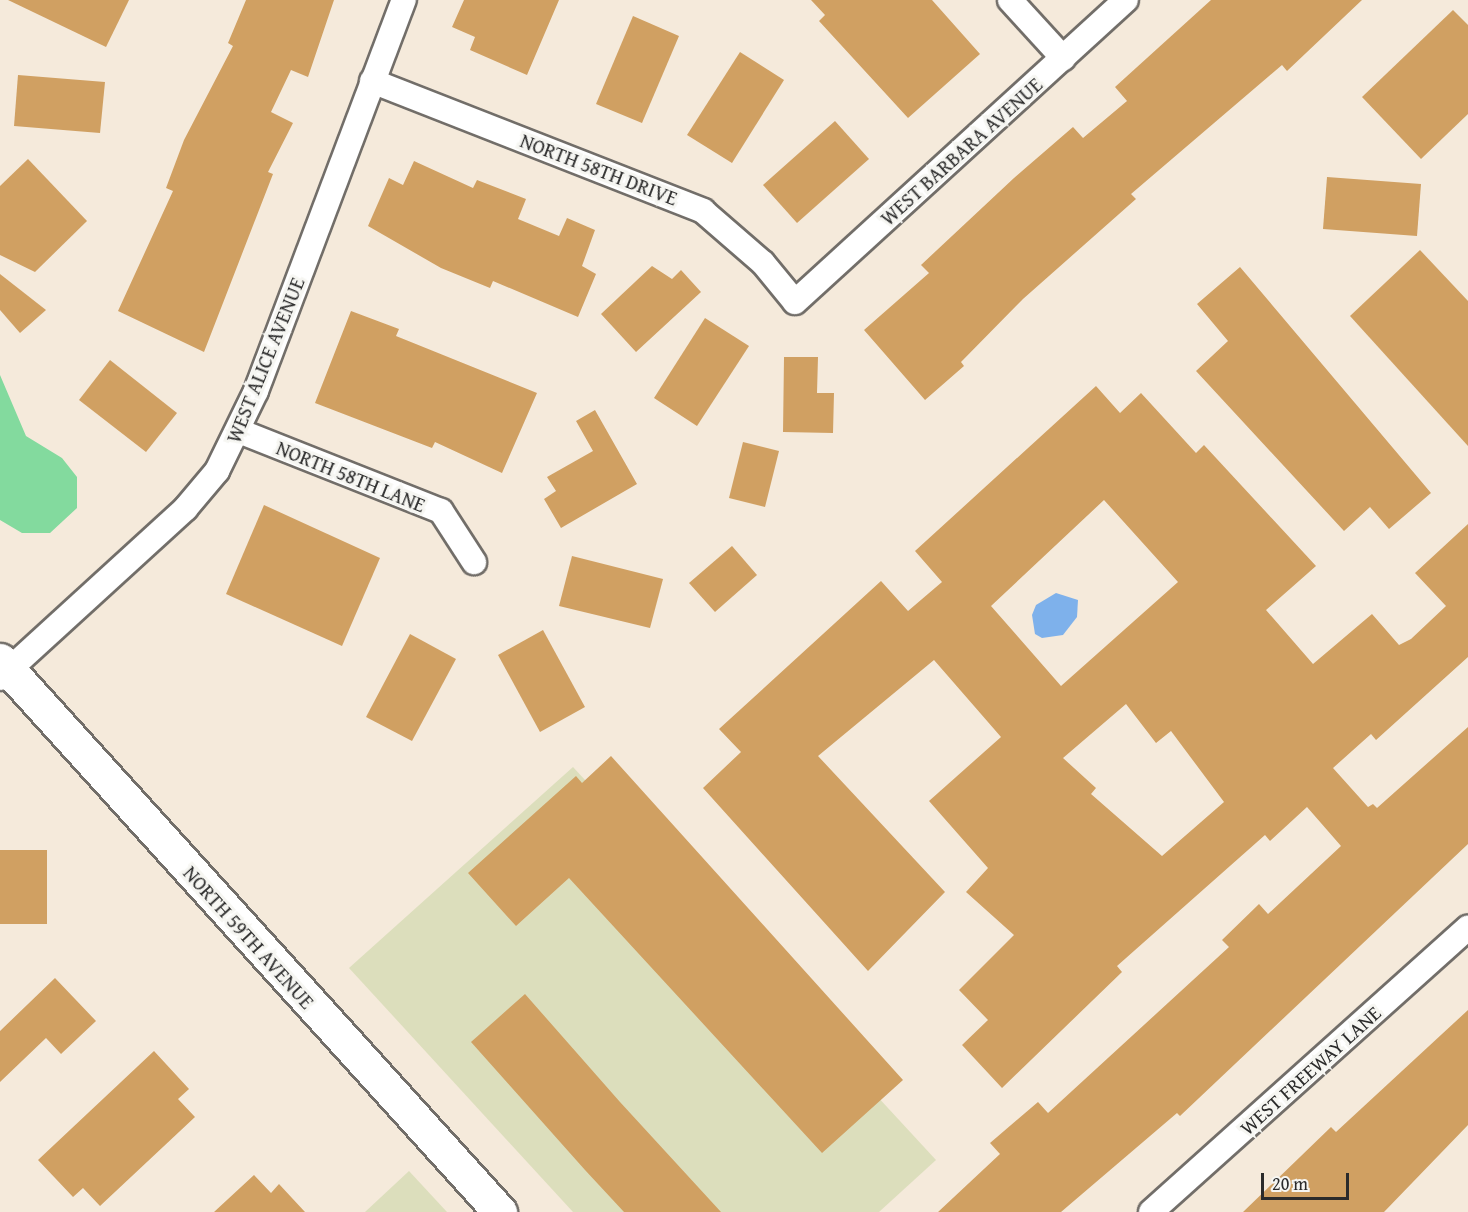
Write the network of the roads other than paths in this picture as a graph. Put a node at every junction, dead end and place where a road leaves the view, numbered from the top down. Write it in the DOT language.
graph roads {
  1 [pos="404,0"];
  2 [pos="1010,0"];
  3 [pos="1126,0"];
  4 [pos="1063,58"];
  5 [pos="372,81"];
  6 [pos="795,302"];
  7 [pos="239,431"];
  8 [pos="474,562"];
  9 [pos="3,669"];
  10 [pos="1468,928"];
  11 [pos="1162,1208"];
  12 [pos="500,1212"];
  1 -- 5 [label="street, WEST ALICE AVENUE"];
  2 -- 4 [label="street"];
  3 -- 4 [label="street, WEST BARBARA AVENUE"];
  4 -- 6 [label="street, WEST BARBARA AVENUE"];
  5 -- 6 [label="street, NORTH 58TH DRIVE"];
  5 -- 7 [label="street, WEST ALICE AVENUE"];
  7 -- 8 [label="street, NORTH 58TH LANE"];
  7 -- 9 [label="street, WEST ALICE AVENUE"];
  9 -- 12 [label="main road, NORTH 59TH AVENUE"];
  10 -- 11 [label="street, WEST FREEWAY LANE"];
}
